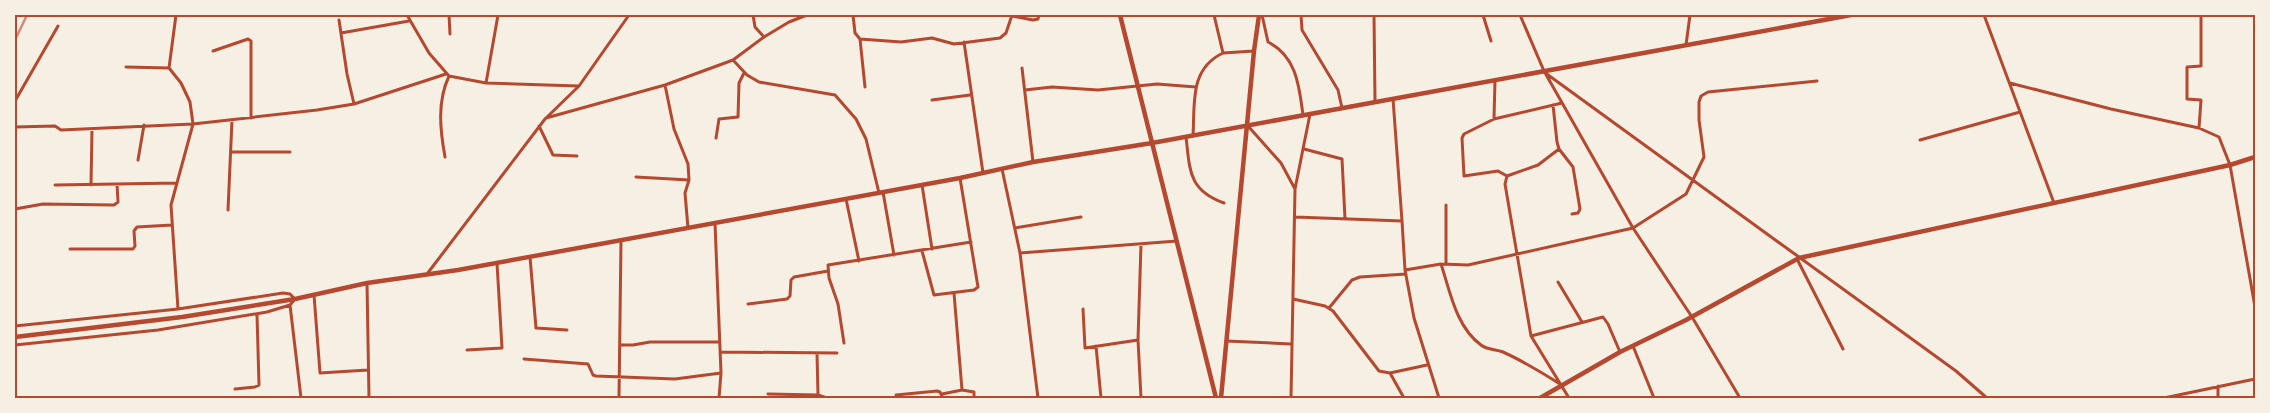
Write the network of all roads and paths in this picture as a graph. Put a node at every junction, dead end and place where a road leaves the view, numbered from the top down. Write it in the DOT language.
graph roads {
  1 [pos="168,15"];
  2 [pos="176,15"];
  3 [pos="407,15"];
  4 [pos="449,15"];
  5 [pos="498,15"];
  6 [pos="629,15"];
  7 [pos="753,15"];
  8 [pos="807,15"];
  9 [pos="853,15"];
  10 [pos="1039,15"];
  11 [pos="1120,15"];
  12 [pos="1214,15"];
  13 [pos="1260,15"];
  14 [pos="1301,15"];
  15 [pos="1374,15"];
  16 [pos="1483,15"];
  17 [pos="1520,15"];
  18 [pos="1690,15"];
  19 [pos="1851,15"];
  20 [pos="1984,15"];
  21 [pos="2201,15"];
  22 [pos="1012,16"];
  23 [pos="339,20"];
  24 [pos="409,21"];
  25 [pos="58,26"];
  26 [pos="341,34"];
  27 [pos="450,34"];
  28 [pos="764,37"];
  29 [pos="860,39"];
  30 [pos="1491,41"];
  31 [pos="964,42"];
  32 [pos="1686,45"];
  33 [pos="213,51"];
  34 [pos="1254,51"];
  35 [pos="1222,53"];
  36 [pos="733,60"];
  37 [pos="126,67"];
  38 [pos="169,68"];
  39 [pos="1022,68"];
  40 [pos="1544,71"];
  41 [pos="744,73"];
  42 [pos="448,75"];
  43 [pos="1495,80"];
  44 [pos="1817,81"];
  45 [pos="486,83"];
  46 [pos="2010,83"];
  47 [pos="665,85"];
  48 [pos="579,86"];
  49 [pos="1138,86"];
  50 [pos="865,87"];
  51 [pos="1196,87"];
  52 [pos="1024,90"];
  53 [pos="970,95"];
  54 [pos="1393,98"];
  55 [pos="932,100"];
  56 [pos="15,102"];
  57 [pos="1375,102"];
  58 [pos="1562,103"];
  59 [pos="354,104"];
  60 [pos="1553,105"];
  61 [pos="1342,108"];
  62 [pos="2020,112"];
  63 [pos="1310,114"];
  64 [pos="1303,115"];
  65 [pos="251,118"];
  66 [pos="545,119"];
  67 [pos="232,120"];
  68 [pos="1494,120"];
  69 [pos="193,124"];
  70 [pos="144,125"];
  71 [pos="539,126"];
  72 [pos="1247,126"];
  73 [pos="15,127"];
  74 [pos="92,128"];
  75 [pos="2199,128"];
  76 [pos="1193,136"];
  77 [pos="1186,137"];
  78 [pos="716,138"];
  79 [pos="1920,140"];
  80 [pos="1152,143"];
  81 [pos="1304,149"];
  82 [pos="1559,150"];
  83 [pos="232,152"];
  84 [pos="290,152"];
  85 [pos="577,156"];
  86 [pos="445,157"];
  87 [pos="2255,157"];
  88 [pos="138,160"];
  89 [pos="1033,162"];
  90 [pos="2230,166"];
  91 [pos="1002,168"];
  92 [pos="983,173"];
  93 [pos="1507,176"];
  94 [pos="636,177"];
  95 [pos="960,178"];
  96 [pos="689,180"];
  97 [pos="1692,181"];
  98 [pos="177,183"];
  99 [pos="117,184"];
  100 [pos="55,185"];
  101 [pos="91,185"];
  102 [pos="922,185"];
  103 [pos="1295,189"];
  104 [pos="881,193"];
  105 [pos="846,199"];
  106 [pos="1224,203"];
  107 [pos="2054,203"];
  108 [pos="1446,205"];
  109 [pos="15,209"];
  110 [pos="228,210"];
  111 [pos="1572,214"];
  112 [pos="1082,217"];
  113 [pos="1295,217"];
  114 [pos="1345,219"];
  115 [pos="1402,221"];
  116 [pos="715,223"];
  117 [pos="172,225"];
  118 [pos="688,228"];
  119 [pos="1015,228"];
  120 [pos="1634,228"];
  121 [pos="621,240"];
  122 [pos="1177,241"];
  123 [pos="971,242"];
  124 [pos="1141,244"];
  125 [pos="70,249"];
  126 [pos="932,249"];
  127 [pos="922,251"];
  128 [pos="1020,254"];
  129 [pos="1516,254"];
  130 [pos="894,255"];
  131 [pos="530,257"];
  132 [pos="1798,258"];
  133 [pos="859,261"];
  134 [pos="497,263"];
  135 [pos="1444,264"];
  136 [pos="828,272"];
  137 [pos="1405,272"];
  138 [pos="427,274"];
  139 [pos="1558,282"];
  140 [pos="367,283"];
  141 [pos="954,293"];
  142 [pos="314,295"];
  143 [pos="295,299"];
  144 [pos="1292,299"];
  145 [pos="748,304"];
  146 [pos="290,306"];
  147 [pos="2255,307"];
  148 [pos="1329,308"];
  149 [pos="178,309"];
  150 [pos="1084,309"];
  151 [pos="257,314"];
  152 [pos="1692,317"];
  153 [pos="1582,322"];
  154 [pos="15,326"];
  155 [pos="567,330"];
  156 [pos="1531,336"];
  157 [pos="15,337"];
  158 [pos="1138,340"];
  159 [pos="1226,341"];
  160 [pos="720,342"];
  161 [pos="844,343"];
  162 [pos="1291,344"];
  163 [pos="15,345"];
  164 [pos="620,345"];
  165 [pos="1096,346"];
  166 [pos="1633,346"];
  167 [pos="1843,349"];
  168 [pos="467,350"];
  169 [pos="720,352"];
  170 [pos="1620,352"];
  171 [pos="817,353"];
  172 [pos="837,353"];
  173 [pos="524,359"];
  174 [pos="1427,365"];
  175 [pos="368,370"];
  176 [pos="721,373"];
  177 [pos="1390,373"];
  178 [pos="620,377"];
  179 [pos="2255,378"];
  180 [pos="1562,386"];
  181 [pos="2218,386"];
  182 [pos="234,389"];
  183 [pos="962,390"];
  184 [pos="768,394"];
  185 [pos="818,395"];
  186 [pos="896,395"];
  187 [pos="942,396"];
  188 [pos="301,398"];
  189 [pos="368,398"];
  190 [pos="619,398"];
  191 [pos="719,398"];
  192 [pos="827,398"];
  193 [pos="974,398"];
  194 [pos="1038,398"];
  195 [pos="1101,398"];
  196 [pos="1141,398"];
  197 [pos="1216,398"];
  198 [pos="1220,398"];
  199 [pos="1290,398"];
  200 [pos="1404,398"];
  201 [pos="1439,398"];
  202 [pos="1542,398"];
  203 [pos="1569,398"];
  204 [pos="1654,398"];
  205 [pos="1740,398"];
  206 [pos="1986,398"];
  207 [pos="2164,398"];
  208 [pos="2218,398"];
  1 -- 2 [label="street"];
  2 -- 38 [label="street"];
  3 -- 24 [label="street"];
  4 -- 27 [label="street"];
  5 -- 45 [label="street"];
  6 -- 48 [label="street"];
  7 -- 28 [label="street"];
  8 -- 28 [label="street"];
  9 -- 29 [label="street"];
  10 -- 22 [label="street"];
  11 -- 49 [label="street"];
  12 -- 35 [label="street"];
  13 -- 34 [label="street"];
  13 -- 64 [label="street"];
  14 -- 61 [label="street"];
  15 -- 57 [label="street"];
  16 -- 30 [label="street"];
  17 -- 40 [label="street"];
  18 -- 32 [label="street"];
  19 -- 32 [label="street"];
  20 -- 46 [label="street"];
  21 -- 75 [label="street"];
  22 -- 31 [label="street"];
  23 -- 26 [label="street"];
  24 -- 26 [label="street"];
  24 -- 42 [label="street"];
  25 -- 56 [label="street"];
  26 -- 59 [label="street"];
  28 -- 36 [label="street"];
  29 -- 31 [label="street"];
  29 -- 50 [label="street"];
  31 -- 53 [label="street"];
  32 -- 40 [label="street"];
  33 -- 65 [label="street"];
  34 -- 35 [label="street"];
  34 -- 72 [label="street"];
  35 -- 51 [label="street"];
  36 -- 41 [label="street"];
  36 -- 47 [label="street"];
  37 -- 38 [label="street"];
  38 -- 69 [label="street"];
  39 -- 52 [label="street"];
  40 -- 43 [label="street"];
  40 -- 58 [label="street"];
  40 -- 97 [label="street"];
  41 -- 78 [label="street"];
  41 -- 104 [label="street"];
  42 -- 45 [label="street"];
  42 -- 59 [label="street"];
  42 -- 86 [label="street"];
  43 -- 54 [label="street"];
  43 -- 68 [label="street"];
  44 -- 97 [label="street"];
  45 -- 48 [label="street"];
  46 -- 62 [label="street"];
  46 -- 75 [label="street"];
  47 -- 66 [label="street"];
  47 -- 96 [label="street"];
  48 -- 66 [label="street"];
  49 -- 51 [label="street"];
  49 -- 52 [label="street"];
  49 -- 80 [label="street"];
  51 -- 76 [label="street"];
  52 -- 89 [label="street"];
  53 -- 55 [label="street"];
  53 -- 92 [label="street"];
  54 -- 57 [label="street"];
  54 -- 115 [label="street"];
  57 -- 61 [label="street"];
  58 -- 60 [label="street"];
  58 -- 120 [label="street"];
  59 -- 65 [label="street"];
  60 -- 68 [label="street"];
  60 -- 82 [label="street"];
  61 -- 63 [label="street"];
  62 -- 79 [label="street"];
  62 -- 107 [label="street"];
  63 -- 64 [label="street"];
  63 -- 81 [label="street"];
  64 -- 72 [label="street"];
  65 -- 67 [label="street"];
  66 -- 71 [label="street"];
  67 -- 69 [label="street"];
  67 -- 83 [label="street"];
  68 -- 93 [label="street"];
  69 -- 70 [label="street"];
  69 -- 98 [label="street"];
  70 -- 74 [label="street"];
  70 -- 88 [label="street"];
  71 -- 85 [label="street"];
  71 -- 138 [label="street"];
  72 -- 76 [label="street"];
  72 -- 103 [label="street"];
  72 -- 159 [label="street"];
  73 -- 74 [label="street"];
  74 -- 101 [label="street"];
  75 -- 90 [label="street"];
  76 -- 77 [label="street"];
  77 -- 80 [label="street"];
  77 -- 106 [label="street"];
  80 -- 89 [label="street"];
  80 -- 122 [label="street"];
  81 -- 103 [label="street"];
  81 -- 114 [label="street"];
  82 -- 93 [label="street"];
  82 -- 111 [label="street"];
  83 -- 84 [label="street"];
  83 -- 110 [label="street"];
  87 -- 90 [label="street"];
  89 -- 91 [label="street"];
  90 -- 107 [label="street"];
  90 -- 147 [label="street"];
  91 -- 92 [label="street"];
  91 -- 119 [label="street"];
  92 -- 95 [label="street"];
  93 -- 129 [label="street"];
  94 -- 96 [label="street"];
  95 -- 102 [label="street"];
  95 -- 123 [label="street"];
  96 -- 118 [label="street"];
  97 -- 120 [label="street"];
  97 -- 132 [label="street"];
  98 -- 99 [label="street"];
  98 -- 117 [label="street"];
  99 -- 101 [label="street"];
  99 -- 109 [label="street"];
  100 -- 101 [label="street"];
  102 -- 104 [label="street"];
  102 -- 126 [label="street"];
  103 -- 113 [label="street"];
  104 -- 105 [label="street"];
  104 -- 130 [label="street"];
  105 -- 116 [label="street"];
  105 -- 133 [label="street"];
  107 -- 132 [label="street"];
  108 -- 135 [label="street"];
  112 -- 119 [label="street"];
  113 -- 114 [label="street"];
  113 -- 144 [label="street"];
  114 -- 115 [label="street"];
  115 -- 137 [label="street"];
  116 -- 118 [label="street"];
  116 -- 160 [label="street"];
  117 -- 125 [label="street"];
  117 -- 149 [label="street"];
  118 -- 121 [label="street"];
  119 -- 128 [label="street"];
  120 -- 129 [label="street"];
  120 -- 152 [label="street"];
  121 -- 131 [label="street"];
  121 -- 164 [label="street"];
  122 -- 124 [label="street"];
  122 -- 197 [label="street"];
  123 -- 126 [label="street"];
  123 -- 141 [label="street"];
  124 -- 128 [label="street"];
  124 -- 158 [label="street"];
  126 -- 127 [label="street"];
  127 -- 130 [label="street"];
  127 -- 141 [label="street"];
  128 -- 194 [label="street"];
  129 -- 135 [label="street"];
  129 -- 156 [label="street"];
  130 -- 133 [label="street"];
  131 -- 134 [label="street"];
  131 -- 155 [label="street"];
  132 -- 152 [label="street"];
  132 -- 167 [label="street"];
  132 -- 206 [label="street"];
  133 -- 136 [label="street"];
  134 -- 138 [label="street"];
  134 -- 168 [label="street"];
  135 -- 137 [label="street"];
  135 -- 180 [label="street"];
  136 -- 145 [label="street"];
  136 -- 161 [label="street"];
  137 -- 148 [label="street"];
  137 -- 174 [label="street"];
  138 -- 140 [label="street"];
  139 -- 153 [label="street"];
  140 -- 142 [label="street"];
  140 -- 175 [label="street"];
  141 -- 183 [label="street"];
  142 -- 143 [label="street"];
  142 -- 175 [label="street"];
  143 -- 146 [label="street"];
  143 -- 149 [label="street"];
  143 -- 157 [label="street"];
  144 -- 148 [label="street"];
  144 -- 162 [label="street"];
  146 -- 151 [label="street"];
  146 -- 188 [label="street"];
  148 -- 177 [label="street"];
  149 -- 154 [label="street"];
  150 -- 165 [label="street"];
  151 -- 163 [label="street"];
  151 -- 182 [label="street"];
  152 -- 166 [label="street"];
  152 -- 205 [label="street"];
  153 -- 156 [label="street"];
  153 -- 170 [label="street"];
  156 -- 180 [label="street"];
  158 -- 165 [label="street"];
  158 -- 196 [label="street"];
  159 -- 162 [label="street"];
  159 -- 198 [label="street"];
  160 -- 164 [label="street"];
  160 -- 169 [label="street"];
  162 -- 199 [label="street"];
  164 -- 178 [label="street"];
  165 -- 195 [label="street"];
  166 -- 170 [label="street"];
  166 -- 204 [label="street"];
  169 -- 171 [label="street"];
  169 -- 176 [label="street"];
  170 -- 180 [label="street"];
  171 -- 172 [label="street"];
  171 -- 185 [label="street"];
  173 -- 178 [label="street"];
  174 -- 177 [label="street"];
  174 -- 201 [label="street"];
  175 -- 189 [label="street"];
  176 -- 178 [label="street"];
  176 -- 191 [label="street"];
  177 -- 200 [label="street"];
  178 -- 190 [label="street"];
  179 -- 181 [label="street"];
  180 -- 202 [label="street"];
  180 -- 203 [label="street"];
  181 -- 207 [label="street"];
  181 -- 208 [label="street"];
  183 -- 187 [label="street"];
  183 -- 193 [label="street"];
  184 -- 185 [label="street"];
  185 -- 192 [label="street"];
  186 -- 187 [label="street"];
}
